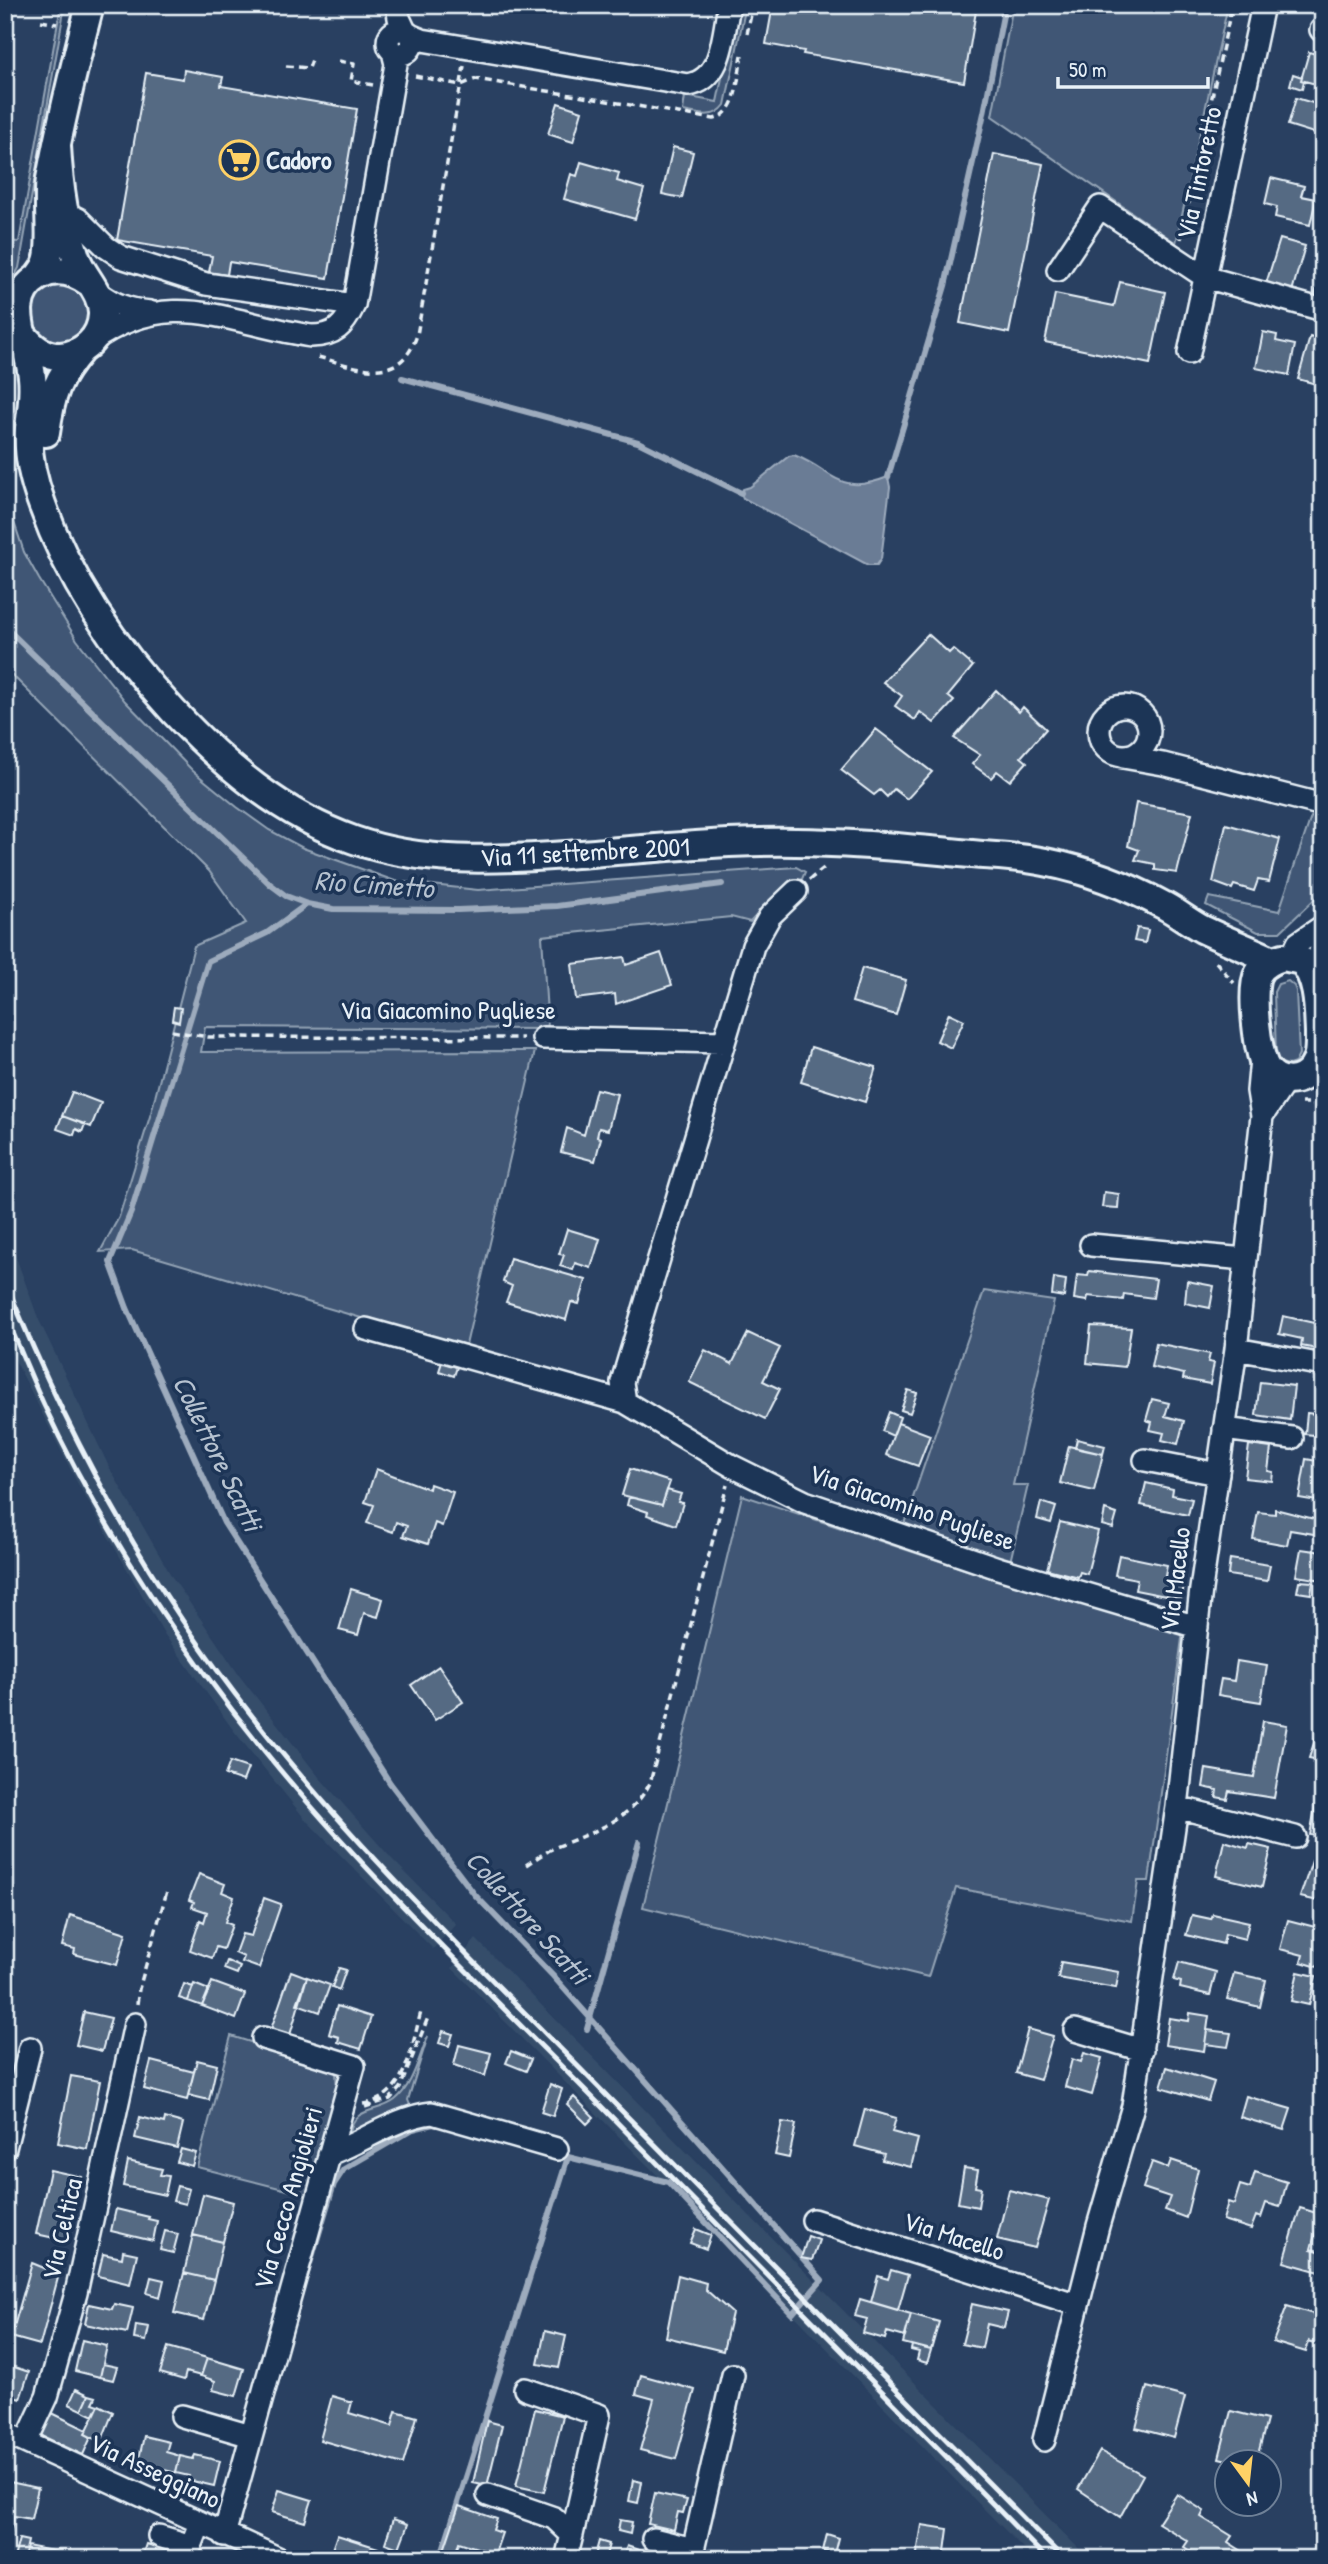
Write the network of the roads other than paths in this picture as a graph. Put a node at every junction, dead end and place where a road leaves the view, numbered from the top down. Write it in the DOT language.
graph roads {
  1 [pos="90,5"];
  2 [pos="729,5"];
  3 [pos="1263,5"];
  4 [pos="66,15"];
  5 [pos="403,38"];
  6 [pos="64,105"];
  7 [pos="57,146"];
  8 [pos="66,213"];
  9 [pos="1058,270"];
  10 [pos="1205,277"];
  11 [pos="37,278"];
  12 [pos="92,287"];
  13 [pos="354,305"];
  14 [pos="1323,310"];
  15 [pos="155,313"];
  16 [pos="24,336"];
  17 [pos="87,346"];
  18 [pos="1189,353"];
  19 [pos="53,535"];
  20 [pos="1146,745"];
  21 [pos="1123,757"];
  22 [pos="1163,764"];
  23 [pos="1323,805"];
  24 [pos="796,891"];
  25 [pos="1323,926"];
  26 [pos="1198,927"];
  27 [pos="1323,941"];
  28 [pos="1282,959"];
  29 [pos="1313,978"];
  30 [pos="1246,990"];
  31 [pos="543,1038"];
  32 [pos="1321,1040"];
  33 [pos="724,1042"];
  34 [pos="1261,1059"];
  35 [pos="1301,1087"];
  36 [pos="1262,1116"];
  37 [pos="1091,1245"];
  38 [pos="1245,1259"];
  39 [pos="366,1329"];
  40 [pos="1236,1349"];
  41 [pos="1323,1365"];
  42 [pos="625,1402"];
  43 [pos="1224,1429"];
  44 [pos="1292,1438"];
  45 [pos="1145,1460"];
  46 [pos="1218,1475"];
  47 [pos="1197,1627"];
  48 [pos="1177,1807"];
  49 [pos="1295,1837"];
  50 [pos="135,2024"];
  51 [pos="1075,2030"];
  52 [pos="263,2038"];
  53 [pos="30,2048"];
  54 [pos="1142,2050"];
  55 [pos="5,2148"];
  56 [pos="557,2149"];
  57 [pos="329,2154"];
  58 [pos="813,2220"];
  59 [pos="1078,2305"];
  60 [pos="733,2375"];
  61 [pos="525,2389"];
  62 [pos="182,2416"];
  63 [pos="5,2433"];
  64 [pos="251,2436"];
  65 [pos="1044,2440"];
  66 [pos="26,2442"];
  67 [pos="488,2495"];
  68 [pos="200,2523"];
  69 [pos="225,2535"];
  70 [pos="572,2535"];
  71 [pos="159,2536"];
  72 [pos="653,2539"];
  73 [pos="692,2554"];
  74 [pos="273,2557"];
  75 [pos="566,2559"];
  1 -- 6 [label="main road, Via 11 settembre 2001"];
  2 -- 5 [label="street"];
  3 -- 10 [label="street, Via Tintoretto"];
  4 -- 6 [label="main road, Via 11 settembre 2001"];
  5 -- 13 [label="street"];
  6 -- 7 [label="main road, Via 11 settembre 2001"];
  7 -- 8 [label="main road, Via 11 settembre 2001"];
  7 -- 11 [label="main road, Via 11 settembre 2001"];
  8 -- 12 [label="main road, Via 11 settembre 2001"];
  8 -- 13 [label="street"];
  9 -- 10 [label="street"];
  10 -- 14 [label="street"];
  10 -- 18 [label="street, Via Tintoretto"];
  11 -- 12 [label="main road"];
  11 -- 16 [label="main road, Via 11 settembre 2001"];
  12 -- 15 [label="street"];
  12 -- 17 [label="main road, Via 11 settembre 2001"];
  13 -- 15 [label="street"];
  15 -- 17 [label="street"];
  16 -- 17 [label="main road"];
  16 -- 19 [label="main road, Via 11 settembre 2001"];
  17 -- 19 [label="main road, Via 11 settembre 2001"];
  19 -- 26 [label="main road, Via 11 settembre 2001"];
  20 -- 21 [label="street"];
  20 -- 21 [label="street"];
  20 -- 22 [label="street"];
  21 -- 22 [label="street"];
  22 -- 23 [label="street"];
  24 -- 33 [label="street"];
  25 -- 28 [label="street"];
  26 -- 28 [label="main road, Via 11 settembre 2001"];
  26 -- 30 [label="main road, Via 11 settembre 2001"];
  27 -- 29 [label="street"];
  28 -- 29 [label="main road, Via 11 settembre 2001"];
  28 -- 30 [label="main road"];
  29 -- 32 [label="main road"];
  30 -- 34 [label="main road, Via 11 settembre 2001"];
  31 -- 33 [label="street, Via Giacomino Pugliese"];
  32 -- 35 [label="main road"];
  33 -- 42 [label="street"];
  34 -- 35 [label="main road"];
  34 -- 36 [label="street, Via Macello"];
  35 -- 36 [label="street, Via Macello"];
  36 -- 38 [label="street, Via Macello"];
  37 -- 38 [label="street"];
  38 -- 40 [label="street, Via Macello"];
  39 -- 42 [label="street, Via Giacomino Pugliese"];
  40 -- 41 [label="street"];
  40 -- 43 [label="street, Via Macello"];
  42 -- 47 [label="street, Via Giacomino Pugliese"];
  43 -- 44 [label="street"];
  43 -- 46 [label="street, Via Macello"];
  45 -- 46 [label="street"];
  46 -- 47 [label="street, Via Macello"];
  47 -- 48 [label="street, Via Macello"];
  48 -- 49 [label="street"];
  48 -- 54 [label="street, Via Macello"];
  50 -- 66 [label="street, Via Celtica"];
  51 -- 54 [label="street"];
  52 -- 57 [label="street, Via Cecco Angiolieri"];
  53 -- 55 [label="street"];
  54 -- 59 [label="street, Via Macello"];
  56 -- 57 [label="street"];
  57 -- 64 [label="street, Via Cecco Angiolieri"];
  58 -- 59 [label="street, Via Macello"];
  59 -- 65 [label="street, Via Macello"];
  60 -- 73 [label="street"];
  61 -- 70 [label="street"];
  62 -- 64 [label="street"];
  63 -- 66 [label="street, Via Asseggiano"];
  64 -- 69 [label="street, Via Cecco Angiolieri"];
  66 -- 68 [label="street, Via Asseggiano"];
  67 -- 70 [label="street"];
  68 -- 69 [label="street, Via Asseggiano"];
  68 -- 71 [label="street"];
  69 -- 74 [label="street, Via Asseggiano"];
  70 -- 75 [label="street"];
  72 -- 73 [label="street"];
}
